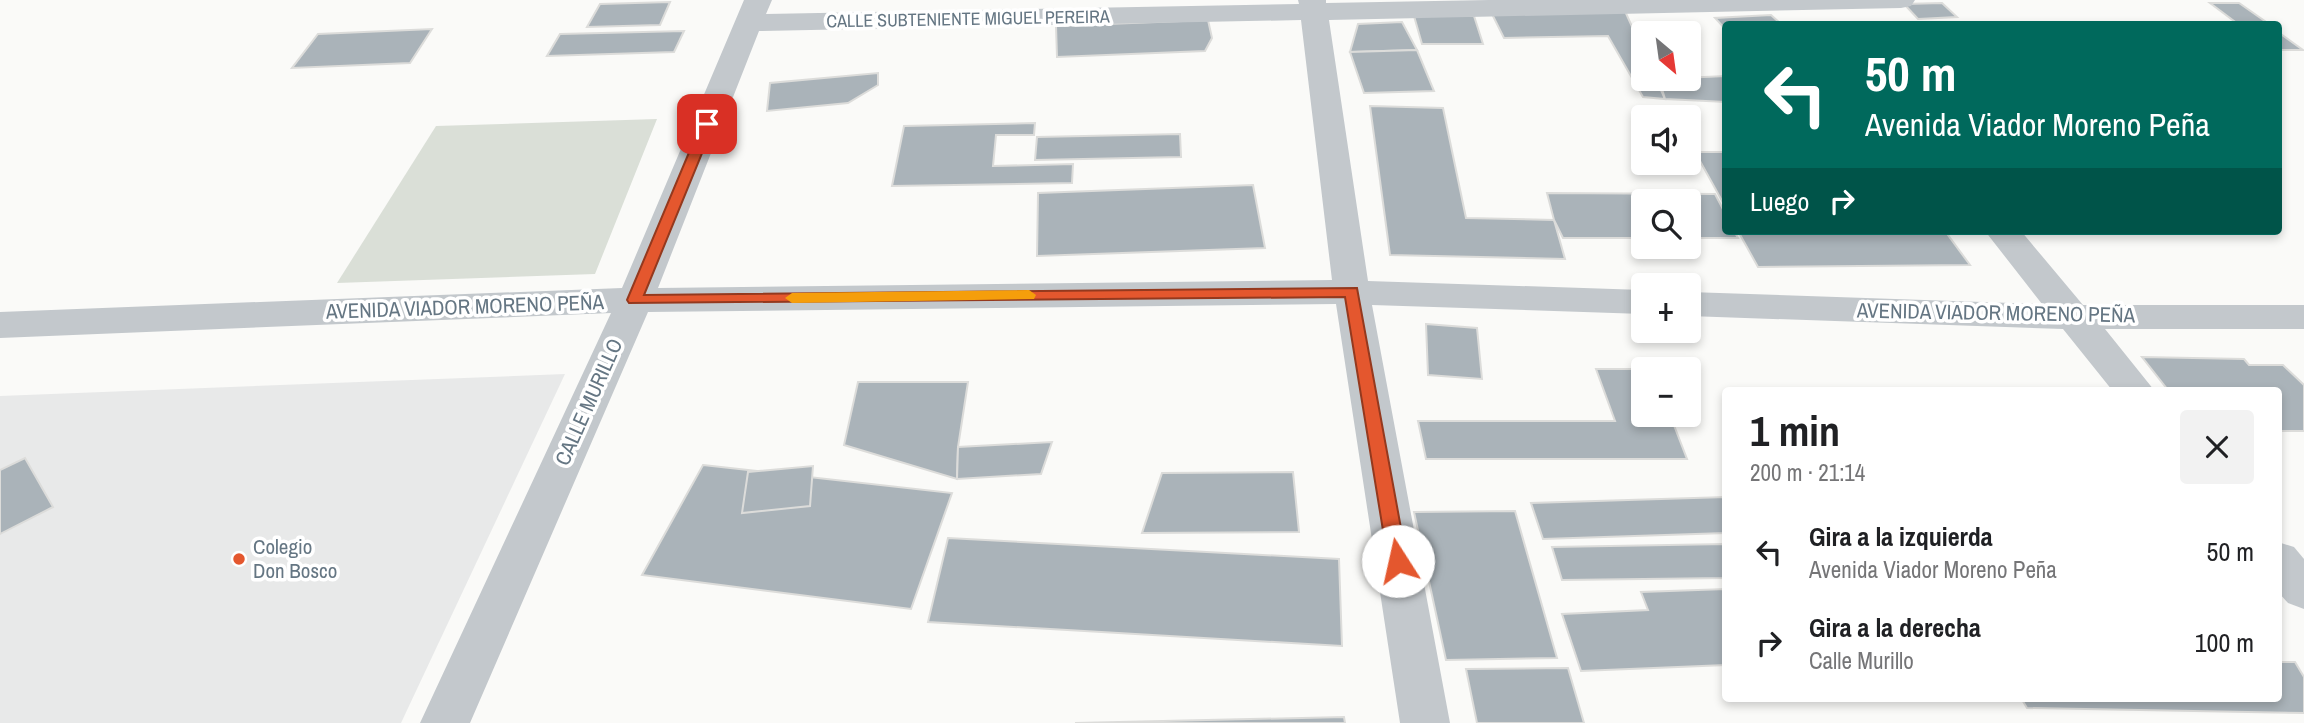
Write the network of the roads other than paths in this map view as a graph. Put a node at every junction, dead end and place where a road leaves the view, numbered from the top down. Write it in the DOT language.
graph roads {
  1 [pos="1901,0"];
  2 [pos="1816,1"];
  3 [pos="1313,7"];
  4 [pos="754,11"];
  5 [pos="1833,21"];
  6 [pos="2005,235"];
  7 [pos="1352,292"];
  8 [pos="635,300"];
  9 [pos="1631,302"];
  10 [pos="1701,304"];
  11 [pos="2072,317"];
  12 [pos="2304,317"];
  13 [pos="0,325"];
  14 [pos="2131,387"];
  15 [pos="2282,565"];
  16 [pos="2304,590"];
  17 [pos="445,723"];
  18 [pos="1425,723"];
  1 -- 2 [label="street, CALLE SUBTENIENTE MIGUEL PEREIRA"];
  2 -- 3 [label="street, CALLE SUBTENIENTE MIGUEL PEREIRA"];
  2 -- 5 [label="street"];
  3 -- 4 [label="street, CALLE SUBTENIENTE MIGUEL PEREIRA"];
  3 -- 7 [label="street"];
  4 -- 8 [label="street, CALLE MURILLO"];
  6 -- 11 [label="street"];
  7 -- 8 [label="street, AVENIDA VIADOR MORENO PEÑA"];
  7 -- 9 [label="street, AVENIDA VIADOR MORENO PEÑA"];
  7 -- 18 [label="street"];
  8 -- 13 [label="street, AVENIDA VIADOR MORENO PEÑA"];
  8 -- 17 [label="street, CALLE MURILLO"];
  10 -- 11 [label="street, AVENIDA VIADOR MORENO PEÑA"];
  11 -- 12 [label="street, AVENIDA VIADOR MORENO PEÑA"];
  11 -- 14 [label="street"];
  15 -- 16 [label="street"];
}
